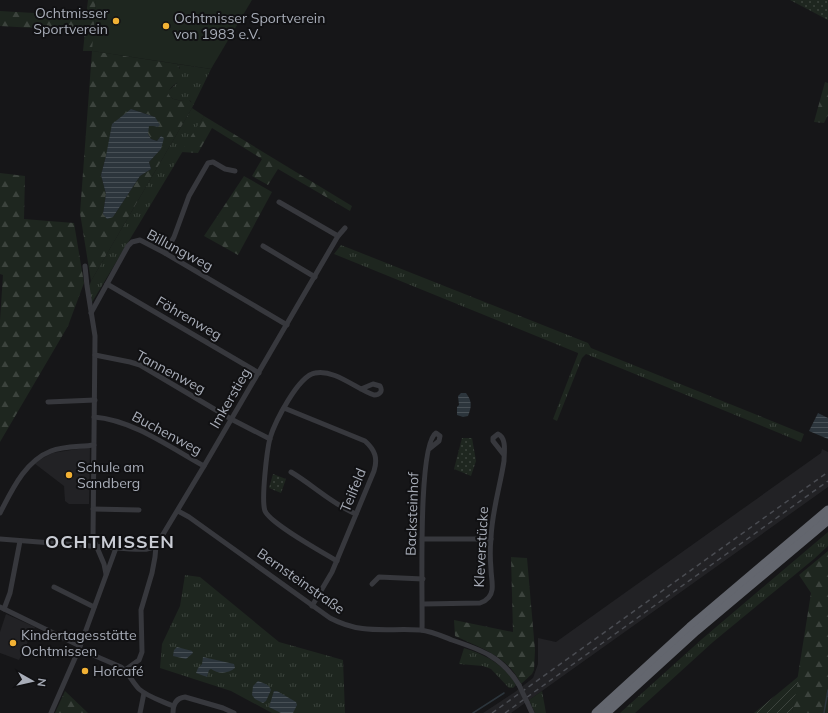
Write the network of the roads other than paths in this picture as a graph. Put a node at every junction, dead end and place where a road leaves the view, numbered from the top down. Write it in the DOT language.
graph roads {
  1 [pos="235,171"];
  2 [pos="279,202"];
  3 [pos="345,228"];
  4 [pos="338,236"];
  5 [pos="263,246"];
  6 [pos="165,253"];
  7 [pos="85,266"];
  8 [pos="315,277"];
  9 [pos="107,284"];
  10 [pos="91,313"];
  11 [pos="287,325"];
  12 [pos="95,355"];
  13 [pos="259,373"];
  14 [pos="361,388"];
  15 [pos="94,400"];
  16 [pos="48,402"];
  17 [pos="284,408"];
  18 [pos="94,417"];
  19 [pos="232,419"];
  20 [pos="270,439"];
  21 [pos="94,445"];
  22 [pos="428,449"];
  23 [pos="504,455"];
  24 [pos="204,466"];
  25 [pos="291,472"];
  26 [pos="94,509"];
  27 [pos="139,510"];
  28 [pos="828,510"];
  29 [pos="178,511"];
  30 [pos="0,512"];
  31 [pos="356,514"];
  32 [pos="828,520"];
  33 [pos="0,539"];
  34 [pos="422,539"];
  35 [pos="491,539"];
  36 [pos="20,541"];
  37 [pos="96,546"];
  38 [pos="156,546"];
  39 [pos="116,548"];
  40 [pos="337,561"];
  41 [pos="106,574"];
  42 [pos="423,579"];
  43 [pos="372,584"];
  44 [pos="54,587"];
  45 [pos="423,604"];
  46 [pos="312,606"];
  47 [pos="94,607"];
  48 [pos="2,608"];
  49 [pos="422,630"];
  50 [pos="80,648"];
  51 [pos="125,670"];
  52 [pos="144,693"];
  53 [pos="173,706"];
  54 [pos="51,713"];
  55 [pos="140,713"];
  56 [pos="173,713"];
  57 [pos="234,713"];
  58 [pos="532,713"];
  59 [pos="596,713"];
  60 [pos="606,713"];
  1 -- 6 [label="street"];
  2 -- 4 [label="street"];
  3 -- 4 [label="street, Imkerstieg"];
  4 -- 8 [label="street, Imkerstieg"];
  5 -- 8 [label="street"];
  6 -- 9 [label="street, Billungweg"];
  6 -- 11 [label="street, Billungweg"];
  7 -- 10 [label="street"];
  8 -- 11 [label="street, Imkerstieg"];
  9 -- 10 [label="street, Billungweg"];
  9 -- 13 [label="street, Föhrenweg"];
  10 -- 12 [label="street"];
  11 -- 13 [label="street, Imkerstieg"];
  12 -- 15 [label="street"];
  12 -- 19 [label="street, Tannenweg"];
  13 -- 19 [label="street, Imkerstieg"];
  14 -- 17 [label="street"];
  15 -- 16 [label="street"];
  15 -- 18 [label="street"];
  17 -- 20 [label="street"];
  17 -- 31 [label="street, Teilfeld"];
  18 -- 21 [label="street"];
  18 -- 24 [label="street, Buchenweg"];
  19 -- 20 [label="street, Tannenweg"];
  19 -- 24 [label="street, Imkerstieg"];
  20 -- 40 [label="street"];
  21 -- 26 [label="street"];
  21 -- 30 [label="street"];
  22 -- 34 [label="street, Backsteinhof"];
  23 -- 35 [label="street, Kleverstücke"];
  24 -- 29 [label="street, Imkerstieg"];
  25 -- 31 [label="street"];
  26 -- 27 [label="street"];
  26 -- 37 [label="street"];
  28 -- 59 [label="highway"];
  29 -- 38 [label="street, Imkerstieg"];
  29 -- 46 [label="street, Bernsteinstraße"];
  31 -- 40 [label="street, Teilfeld"];
  32 -- 60 [label="highway"];
  33 -- 36 [label="street"];
  34 -- 35 [label="street"];
  34 -- 42 [label="street, Backsteinhof"];
  35 -- 45 [label="street, Kleverstücke"];
  36 -- 37 [label="street"];
  36 -- 48 [label="street"];
  37 -- 39 [label="street"];
  37 -- 41 [label="street"];
  38 -- 39 [label="street"];
  38 -- 51 [label="street"];
  39 -- 41 [label="street"];
  40 -- 46 [label="street, Teilfeld"];
  41 -- 47 [label="street"];
  42 -- 43 [label="street"];
  42 -- 45 [label="street, Backsteinhof"];
  44 -- 47 [label="street"];
  45 -- 49 [label="street, Backsteinhof"];
  46 -- 49 [label="street, Bernsteinstraße"];
  47 -- 50 [label="street"];
  48 -- 50 [label="street"];
  49 -- 58 [label="street, Bernsteinstraße, bridge"];
  50 -- 51 [label="street"];
  50 -- 54 [label="street"];
  51 -- 52 [label="street"];
  52 -- 53 [label="street"];
  52 -- 55 [label="street"];
  53 -- 56 [label="street"];
  53 -- 57 [label="street"];
}
